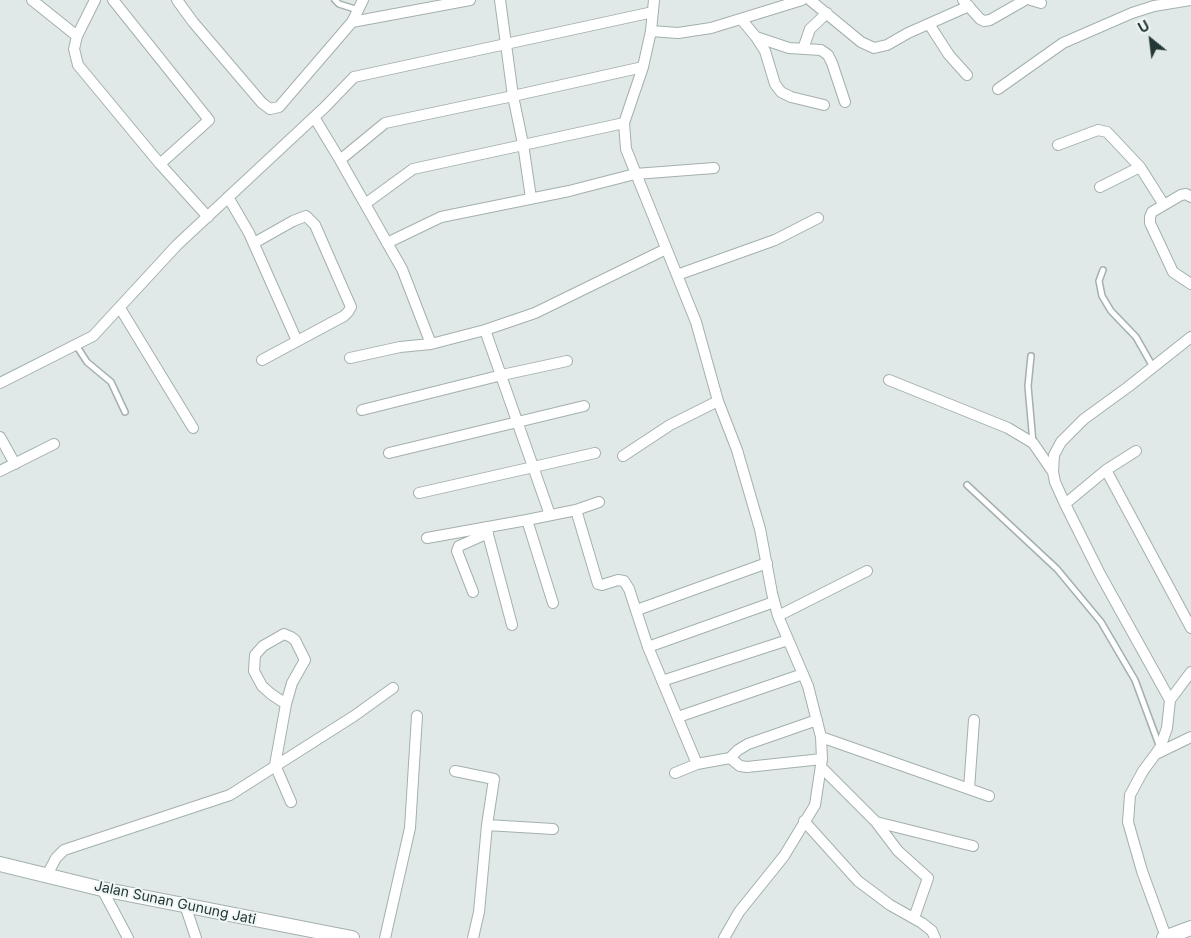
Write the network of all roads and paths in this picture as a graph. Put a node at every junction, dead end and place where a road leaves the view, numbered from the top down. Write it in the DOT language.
graph roads {
  1 [pos="32,0"];
  2 [pos="95,0"];
  3 [pos="113,0"];
  4 [pos="177,0"];
  5 [pos="335,0"];
  6 [pos="363,0"];
  7 [pos="470,0"];
  8 [pos="500,0"];
  9 [pos="654,0"];
  10 [pos="802,0"];
  11 [pos="810,0"];
  12 [pos="1025,0"];
  13 [pos="1030,0"];
  14 [pos="1191,0"];
  15 [pos="791,2"];
  16 [pos="966,3"];
  17 [pos="1041,3"];
  18 [pos="358,10"];
  19 [pos="653,12"];
  20 [pos="827,13"];
  21 [pos="741,19"];
  22 [pos="352,22"];
  23 [pos="929,24"];
  24 [pos="651,31"];
  25 [pos="77,36"];
  26 [pos="756,37"];
  27 [pos="506,43"];
  28 [pos="803,49"];
  29 [pos="643,66"];
  30 [pos="967,75"];
  31 [pos="998,89"];
  32 [pos="513,96"];
  33 [pos="845,102"];
  34 [pos="824,105"];
  35 [pos="314,117"];
  36 [pos="624,123"];
  37 [pos="523,144"];
  38 [pos="1058,145"];
  39 [pos="340,160"];
  40 [pos="160,164"];
  41 [pos="1140,166"];
  42 [pos="714,168"];
  43 [pos="635,174"];
  44 [pos="1100,187"];
  45 [pos="228,197"];
  46 [pos="1191,197"];
  47 [pos="531,198"];
  48 [pos="365,204"];
  49 [pos="1164,204"];
  50 [pos="208,217"];
  51 [pos="818,218"];
  52 [pos="254,243"];
  53 [pos="388,243"];
  54 [pos="666,249"];
  55 [pos="1103,270"];
  56 [pos="677,275"];
  57 [pos="1191,284"];
  58 [pos="120,308"];
  59 [pos="486,330"];
  60 [pos="1191,337"];
  61 [pos="296,341"];
  62 [pos="431,344"];
  63 [pos="76,345"];
  64 [pos="1031,356"];
  65 [pos="350,358"];
  66 [pos="262,360"];
  67 [pos="567,361"];
  68 [pos="1153,367"];
  69 [pos="502,375"];
  70 [pos="889,380"];
  71 [pos="0,382"];
  72 [pos="718,401"];
  73 [pos="584,406"];
  74 [pos="362,410"];
  75 [pos="125,412"];
  76 [pos="518,421"];
  77 [pos="193,428"];
  78 [pos="0,438"];
  79 [pos="1033,443"];
  80 [pos="54,444"];
  81 [pos="1136,451"];
  82 [pos="389,452"];
  83 [pos="595,453"];
  84 [pos="623,456"];
  85 [pos="15,464"];
  86 [pos="534,468"];
  87 [pos="1106,470"];
  88 [pos="0,471"];
  89 [pos="1053,472"];
  90 [pos="967,485"];
  91 [pos="420,493"];
  92 [pos="599,502"];
  93 [pos="1065,504"];
  94 [pos="576,510"];
  95 [pos="550,515"];
  96 [pos="528,520"];
  97 [pos="487,530"];
  98 [pos="427,538"];
  99 [pos="767,564"];
  100 [pos="867,571"];
  101 [pos="473,592"];
  102 [pos="774,602"];
  103 [pos="553,603"];
  104 [pos="637,610"];
  105 [pos="778,616"];
  106 [pos="512,625"];
  107 [pos="1191,628"];
  108 [pos="788,640"];
  109 [pos="648,647"];
  110 [pos="1191,672"];
  111 [pos="803,674"];
  112 [pos="662,682"];
  113 [pos="392,688"];
  114 [pos="1170,700"];
  115 [pos="286,704"];
  116 [pos="417,716"];
  117 [pos="678,717"];
  118 [pos="817,720"];
  119 [pos="974,720"];
  120 [pos="821,737"];
  121 [pos="1191,737"];
  122 [pos="1159,750"];
  123 [pos="730,758"];
  124 [pos="821,763"];
  125 [pos="697,764"];
  126 [pos="275,765"];
  127 [pos="455,770"];
  128 [pos="675,773"];
  129 [pos="969,789"];
  130 [pos="989,796"];
  131 [pos="292,802"];
  132 [pos="804,822"];
  133 [pos="876,822"];
  134 [pos="487,825"];
  135 [pos="553,830"];
  136 [pos="973,846"];
  137 [pos="0,864"];
  138 [pos="47,875"];
  139 [pos="102,889"];
  140 [pos="185,905"];
  141 [pos="914,918"];
  142 [pos="1191,928"];
  143 [pos="325,936"];
  144 [pos="128,938"];
  145 [pos="196,938"];
  146 [pos="352,938"];
  147 [pos="385,938"];
  148 [pos="473,938"];
  149 [pos="724,938"];
  150 [pos="935,938"];
  151 [pos="1165,938"];
  1 -- 25 [label="street"];
  2 -- 25 [label="street"];
  3 -- 40 [label="street"];
  4 -- 22 [label="street"];
  5 -- 18 [label="lane"];
  6 -- 18 [label="street"];
  7 -- 22 [label="street"];
  8 -- 27 [label="street"];
  9 -- 19 [label="street"];
  10 -- 15 [label="street"];
  11 -- 20 [label="street"];
  12 -- 16 [label="street"];
  13 -- 17 [label="street"];
  14 -- 31 [label="street"];
  15 -- 21 [label="street"];
  16 -- 23 [label="street"];
  18 -- 22 [label="street"];
  19 -- 24 [label="street"];
  19 -- 27 [label="street"];
  20 -- 23 [label="street"];
  20 -- 28 [label="street"];
  21 -- 24 [label="street"];
  21 -- 26 [label="street"];
  23 -- 30 [label="street"];
  24 -- 29 [label="street"];
  25 -- 40 [label="street"];
  26 -- 28 [label="street"];
  26 -- 34 [label="street"];
  27 -- 32 [label="street"];
  27 -- 35 [label="street"];
  28 -- 33 [label="street"];
  29 -- 32 [label="street"];
  29 -- 36 [label="street"];
  32 -- 37 [label="street"];
  32 -- 39 [label="street"];
  35 -- 39 [label="street"];
  35 -- 45 [label="street"];
  36 -- 37 [label="street"];
  36 -- 43 [label="street"];
  37 -- 47 [label="street"];
  37 -- 48 [label="street"];
  38 -- 41 [label="street"];
  39 -- 48 [label="street"];
  40 -- 50 [label="street"];
  41 -- 44 [label="street"];
  41 -- 49 [label="street"];
  42 -- 43 [label="street"];
  43 -- 47 [label="street"];
  43 -- 54 [label="street"];
  45 -- 50 [label="street"];
  45 -- 52 [label="street"];
  46 -- 49 [label="street"];
  47 -- 53 [label="street"];
  48 -- 53 [label="street"];
  49 -- 57 [label="street"];
  50 -- 58 [label="street"];
  51 -- 56 [label="street"];
  52 -- 61 [label="street"];
  52 -- 61 [label="street"];
  53 -- 62 [label="street"];
  54 -- 56 [label="street"];
  54 -- 59 [label="street"];
  55 -- 68 [label="lane"];
  56 -- 72 [label="street"];
  58 -- 63 [label="street"];
  58 -- 77 [label="street"];
  59 -- 62 [label="street"];
  59 -- 69 [label="street"];
  60 -- 68 [label="street"];
  61 -- 66 [label="street"];
  62 -- 65 [label="street"];
  63 -- 71 [label="street"];
  63 -- 75 [label="lane"];
  64 -- 79 [label="lane"];
  67 -- 69 [label="street"];
  68 -- 89 [label="street"];
  69 -- 74 [label="street"];
  69 -- 76 [label="street"];
  70 -- 79 [label="street"];
  72 -- 84 [label="street"];
  72 -- 99 [label="street"];
  73 -- 76 [label="street"];
  76 -- 82 [label="street"];
  76 -- 86 [label="street"];
  78 -- 85 [label="street"];
  79 -- 89 [label="street"];
  80 -- 85 [label="street"];
  81 -- 87 [label="street"];
  83 -- 86 [label="street"];
  85 -- 88 [label="street"];
  86 -- 91 [label="street"];
  86 -- 95 [label="street"];
  87 -- 93 [label="street"];
  87 -- 107 [label="street"];
  89 -- 93 [label="street"];
  90 -- 122 [label="lane"];
  92 -- 94 [label="street"];
  93 -- 114 [label="street"];
  94 -- 95 [label="street"];
  94 -- 104 [label="street"];
  95 -- 96 [label="street"];
  96 -- 97 [label="street"];
  96 -- 103 [label="street"];
  97 -- 98 [label="street"];
  97 -- 101 [label="street"];
  97 -- 106 [label="street"];
  99 -- 102 [label="street"];
  99 -- 104 [label="street"];
  100 -- 105 [label="street"];
  102 -- 105 [label="street"];
  102 -- 109 [label="street"];
  104 -- 109 [label="street"];
  105 -- 108 [label="street"];
  108 -- 111 [label="street"];
  108 -- 112 [label="street"];
  109 -- 112 [label="street"];
  110 -- 114 [label="street"];
  111 -- 117 [label="street"];
  111 -- 118 [label="street"];
  112 -- 117 [label="street"];
  113 -- 126 [label="street"];
  114 -- 122 [label="street"];
  115 -- 115 [label="street"];
  115 -- 126 [label="street"];
  116 -- 147 [label="street"];
  117 -- 125 [label="street"];
  118 -- 120 [label="street"];
  118 -- 123 [label="street"];
  119 -- 129 [label="street"];
  120 -- 124 [label="street"];
  120 -- 129 [label="street"];
  121 -- 122 [label="street"];
  122 -- 151 [label="street"];
  123 -- 124 [label="street"];
  123 -- 125 [label="street"];
  124 -- 132 [label="street"];
  124 -- 133 [label="street"];
  125 -- 128 [label="street"];
  126 -- 131 [label="street"];
  126 -- 138 [label="street"];
  127 -- 134 [label="street"];
  129 -- 130 [label="street"];
  132 -- 141 [label="street"];
  132 -- 149 [label="street"];
  133 -- 136 [label="street"];
  133 -- 141 [label="street"];
  134 -- 135 [label="street"];
  134 -- 148 [label="street"];
  137 -- 138 [label="street, Jalan Sunan Gunung Jati"];
  138 -- 139 [label="street, Jalan Sunan Gunung Jati"];
  139 -- 140 [label="street, Jalan Sunan Gunung Jati"];
  139 -- 144 [label="street"];
  140 -- 143 [label="street, Jalan Sunan Gunung Jati"];
  140 -- 145 [label="street"];
  141 -- 150 [label="street"];
  142 -- 151 [label="street"];
  143 -- 146 [label="street, Jalan Sunan Gunung Jati"];
}
